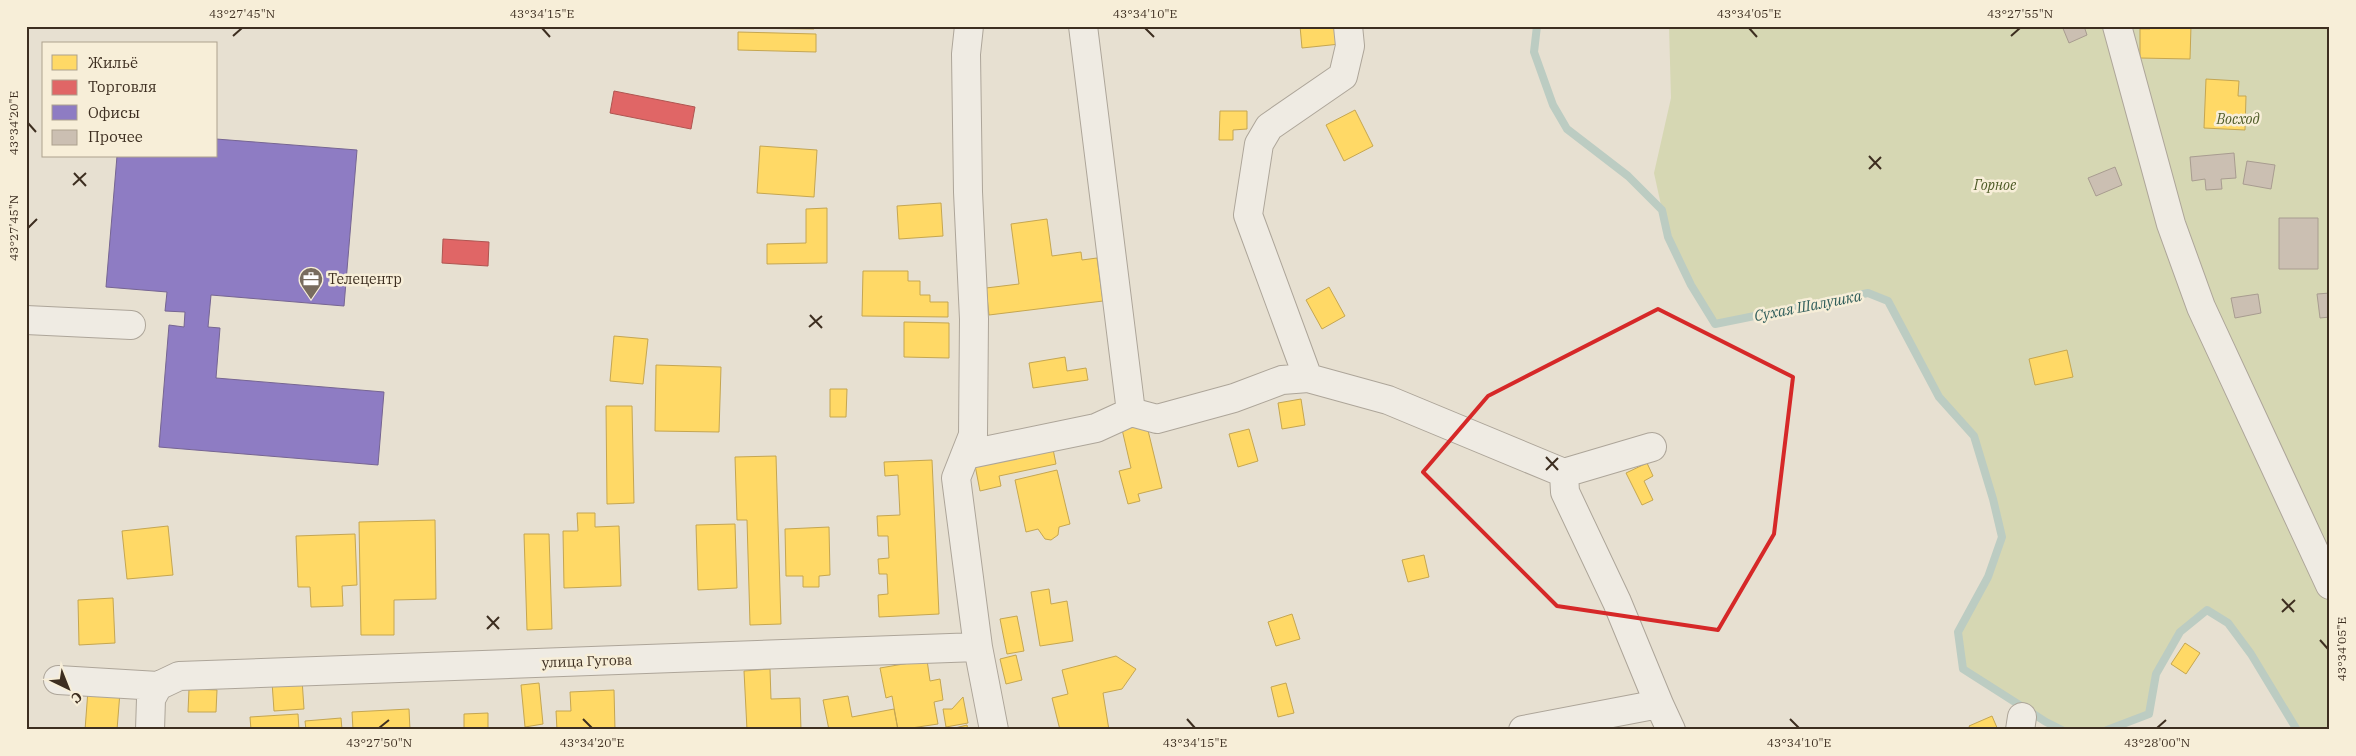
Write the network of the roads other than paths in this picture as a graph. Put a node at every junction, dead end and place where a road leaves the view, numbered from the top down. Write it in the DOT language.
graph roads {
  1 [pos="969,26"];
  2 [pos="1083,26"];
  3 [pos="1348,26"];
  4 [pos="2117,26"];
  5 [pos="26,320"];
  6 [pos="131,325"];
  7 [pos="1308,378"];
  8 [pos="1131,412"];
  9 [pos="1652,447"];
  10 [pos="965,455"];
  11 [pos="1564,473"];
  12 [pos="2330,585"];
  13 [pos="978,647"];
  14 [pos="58,680"];
  15 [pos="158,686"];
  16 [pos="1659,704"];
  17 [pos="150,730"];
  18 [pos="994,730"];
  19 [pos="1523,730"];
  20 [pos="1671,730"];
  1 -- 10 [label="street"];
  2 -- 8 [label="street"];
  3 -- 7 [label="street"];
  4 -- 12 [label="street"];
  5 -- 6 [label="street"];
  7 -- 8 [label="street"];
  7 -- 11 [label="street"];
  8 -- 10 [label="street"];
  9 -- 11 [label="street"];
  10 -- 13 [label="street"];
  11 -- 16 [label="street"];
  13 -- 15 [label="street, улица Гугова"];
  13 -- 18 [label="street"];
  14 -- 15 [label="street"];
  15 -- 17 [label="street"];
  16 -- 19 [label="street"];
  16 -- 20 [label="street"];
}
